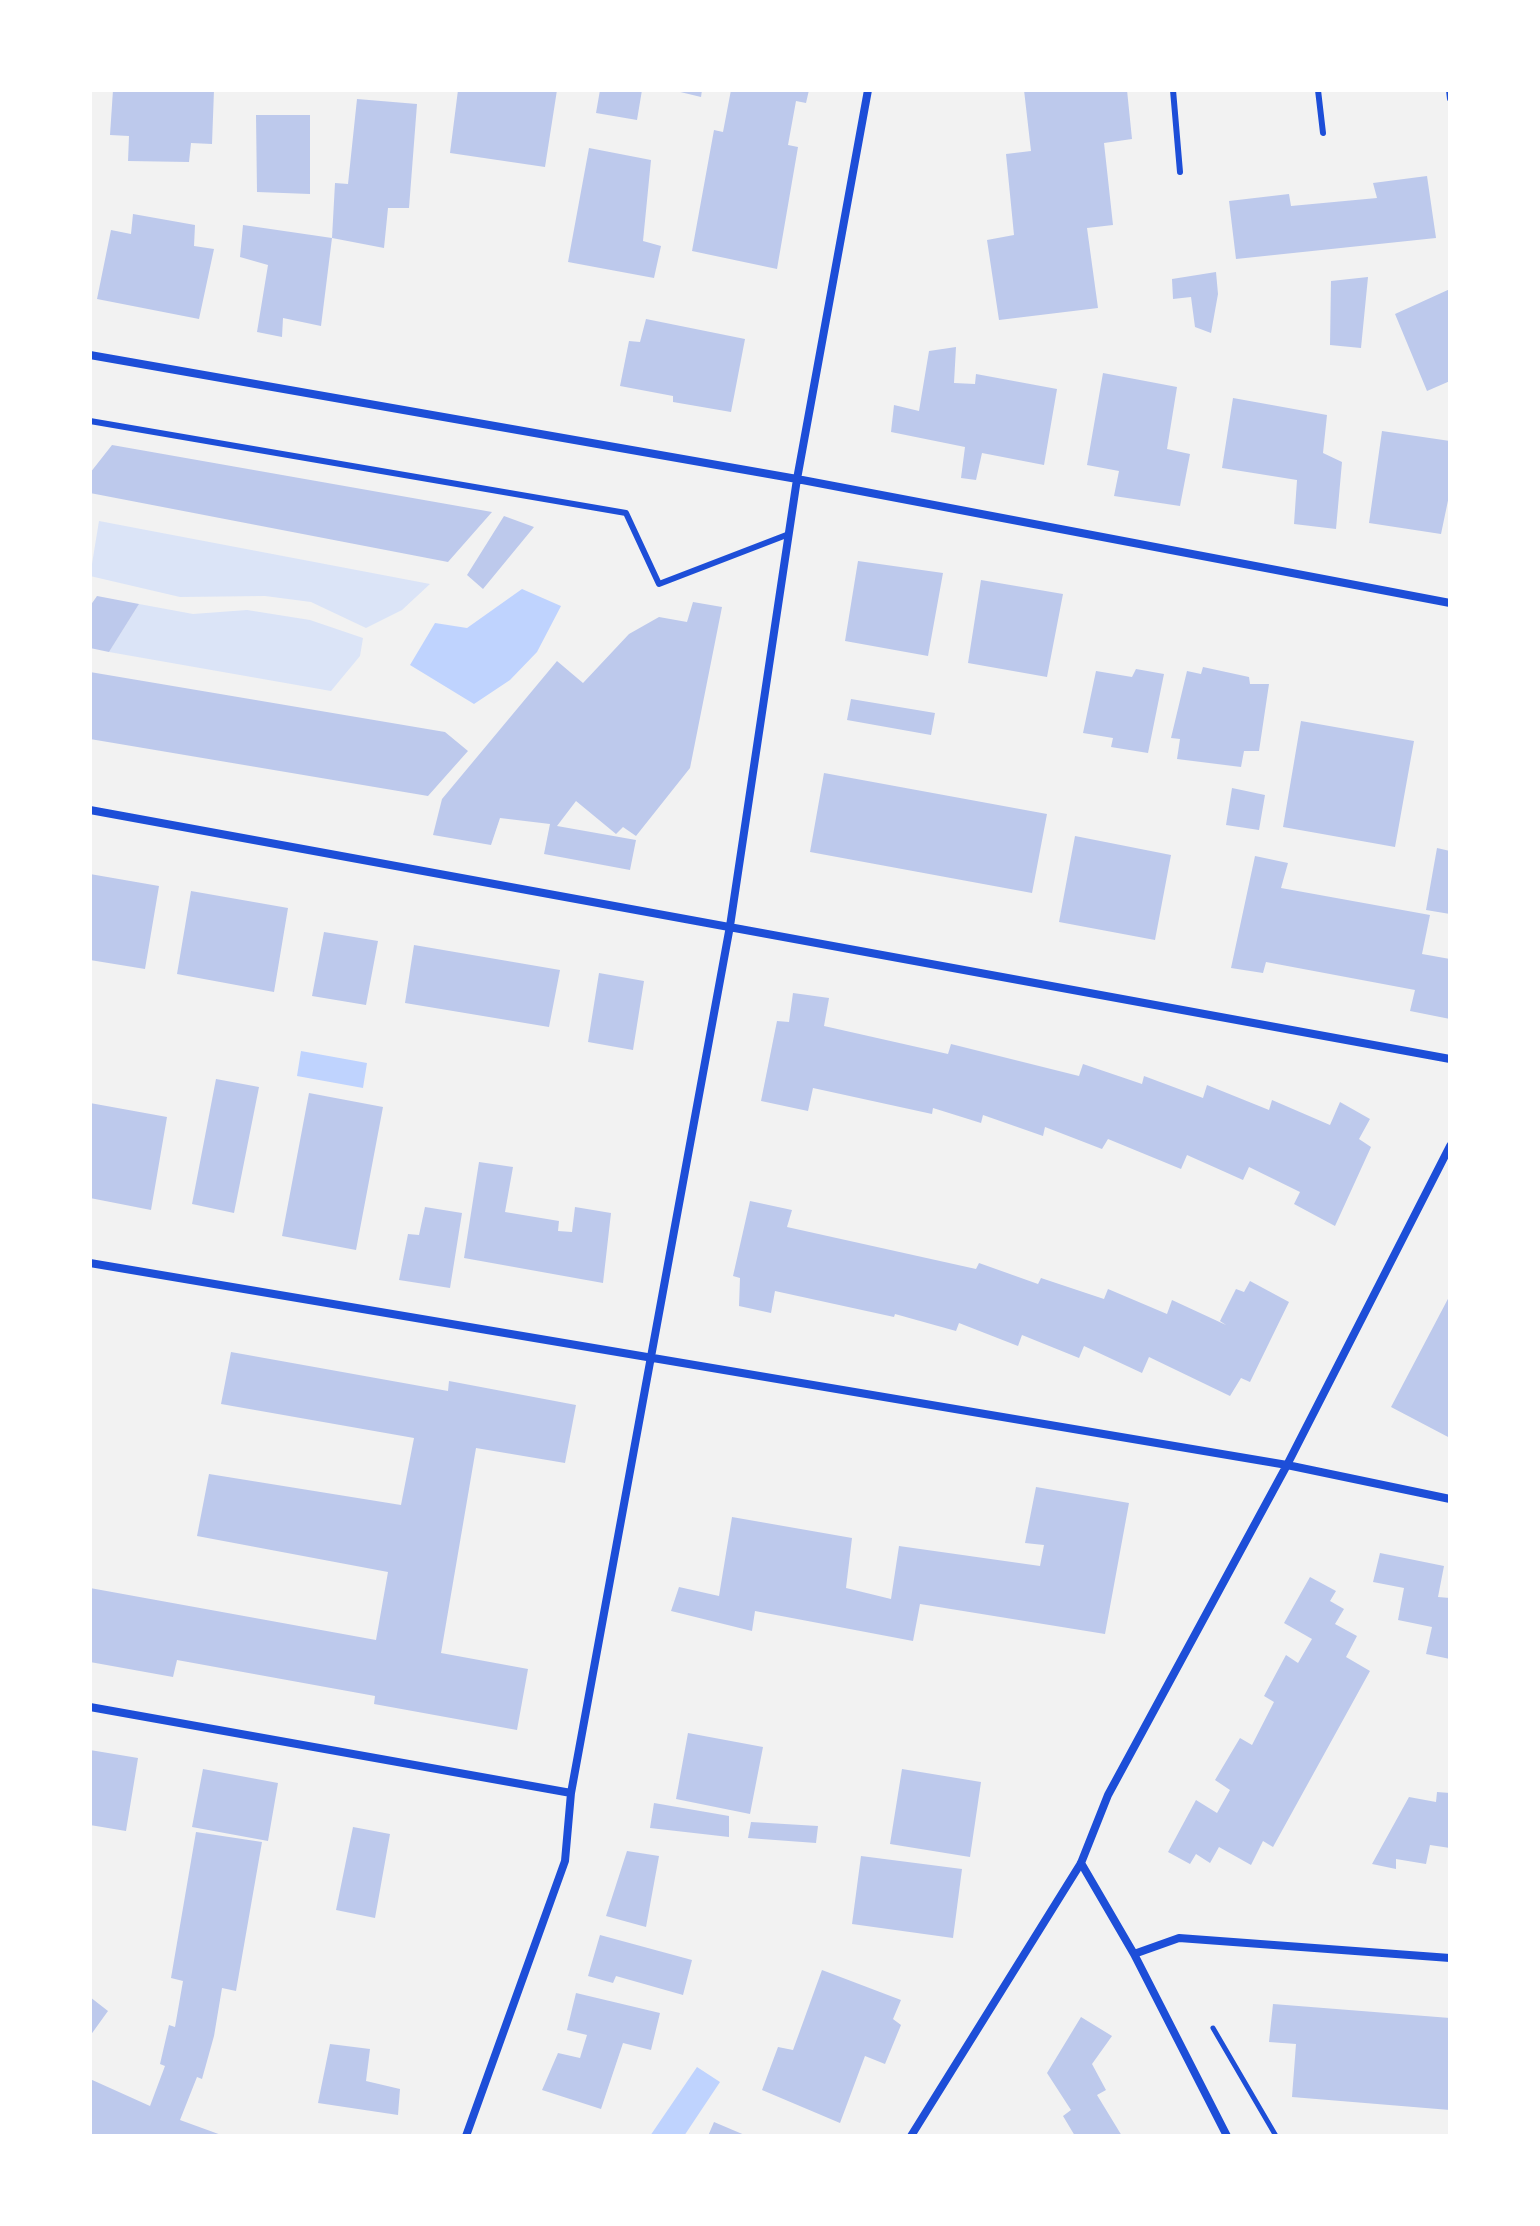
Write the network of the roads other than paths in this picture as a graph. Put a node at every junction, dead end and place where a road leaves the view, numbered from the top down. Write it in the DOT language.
graph roads {
  1 [pos="868,90"];
  2 [pos="1173,90"];
  3 [pos="1318,90"];
  4 [pos="1449,90"];
  5 [pos="1450,99"];
  6 [pos="1323,133"];
  7 [pos="1180,172"];
  8 [pos="90,355"];
  9 [pos="90,421"];
  10 [pos="797,479"];
  11 [pos="789,534"];
  12 [pos="1450,603"];
  13 [pos="90,810"];
  14 [pos="730,926"];
  15 [pos="1450,1059"];
  16 [pos="1450,1146"];
  17 [pos="90,1263"];
  18 [pos="652,1358"];
  19 [pos="1287,1465"];
  20 [pos="1450,1499"];
  21 [pos="90,1707"];
  22 [pos="571,1793"];
  23 [pos="1081,1863"];
  24 [pos="1134,1954"];
  25 [pos="1450,1958"];
  26 [pos="466,2136"];
  27 [pos="911,2136"];
  28 [pos="1227,2136"];
  1 -- 10 [label="street"];
  2 -- 7 [label="lane"];
  3 -- 6 [label="lane"];
  4 -- 5 [label="lane"];
  8 -- 10 [label="street"];
  9 -- 11 [label="lane"];
  10 -- 11 [label="street"];
  10 -- 12 [label="street"];
  11 -- 14 [label="street"];
  13 -- 14 [label="street"];
  14 -- 15 [label="street"];
  14 -- 18 [label="street"];
  16 -- 19 [label="street"];
  17 -- 18 [label="street"];
  18 -- 19 [label="street"];
  18 -- 22 [label="street"];
  19 -- 20 [label="street"];
  19 -- 23 [label="street"];
  21 -- 22 [label="street"];
  22 -- 26 [label="street"];
  23 -- 24 [label="street"];
  23 -- 27 [label="street"];
  24 -- 25 [label="street"];
  24 -- 28 [label="street"];
}
